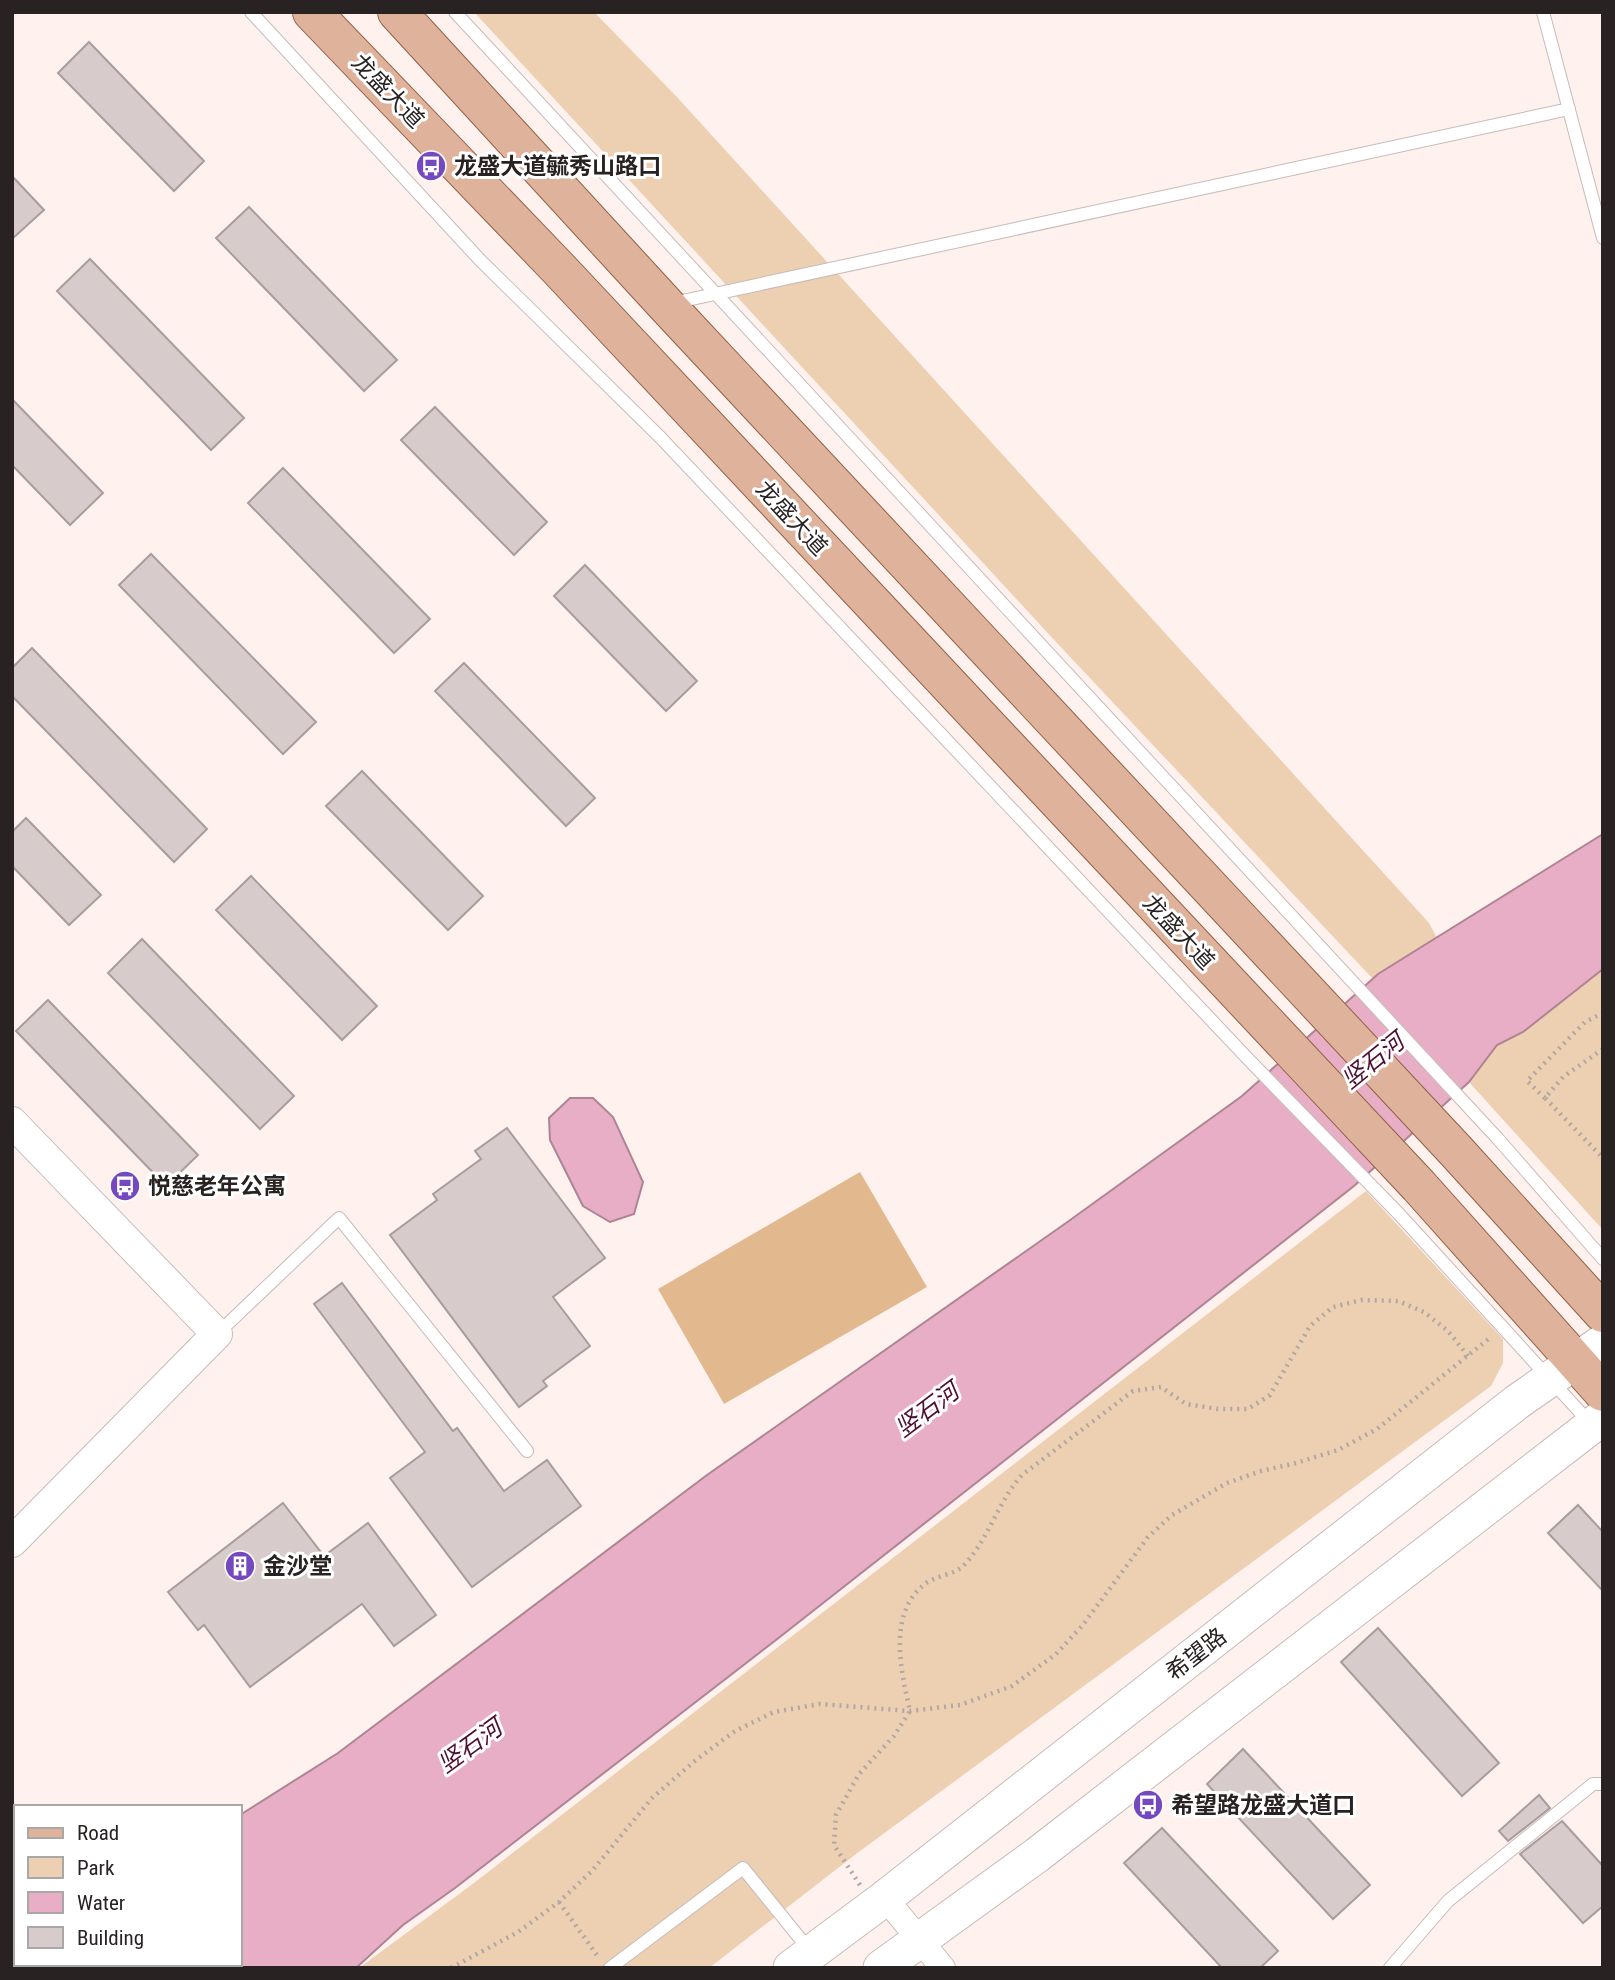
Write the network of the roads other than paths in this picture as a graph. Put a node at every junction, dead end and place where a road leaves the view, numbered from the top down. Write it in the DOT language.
graph roads {
  1 [pos="251,12"];
  2 [pos="312,12"];
  3 [pos="397,12"];
  4 [pos="455,12"];
  5 [pos="1544,12"];
  6 [pos="1569,109"];
  7 [pos="1603,238"];
  8 [pos="666,305"];
  9 [pos="12,1122"];
  10 [pos="1409,1200"];
  11 [pos="1603,1259"];
  12 [pos="1603,1313"];
  13 [pos="216,1334"];
  14 [pos="1576,1361"];
  15 [pos="1600,1418"];
  16 [pos="527,1451"];
  17 [pos="12,1542"];
  18 [pos="1603,1784"];
  19 [pos="879,1902"];
  20 [pos="919,1940"];
  21 [pos="801,1960"];
  22 [pos="608,1968"];
  23 [pos="881,1968"];
  24 [pos="943,1968"];
  25 [pos="1390,1968"];
  1 -- 10 [label="lane"];
  2 -- 10 [label="main road, 龙盛大道"];
  3 -- 8 [label="main road"];
  4 -- 11 [label="lane"];
  5 -- 6 [label="lane"];
  6 -- 7 [label="lane"];
  6 -- 8 [label="lane"];
  8 -- 12 [label="main road"];
  9 -- 13 [label="street"];
  10 -- 14 [label="main road"];
  10 -- 14 [label="lane"];
  13 -- 16 [label="lane"];
  13 -- 17 [label="street"];
  14 -- 15 [label="main road"];
  14 -- 19 [label="main road, 希望路"];
  15 -- 20 [label="main road"];
  18 -- 25 [label="lane"];
  19 -- 20 [label="street"];
  19 -- 21 [label="main road, 希望路"];
  20 -- 23 [label="main road"];
  20 -- 24 [label="street"];
  21 -- 22 [label="lane"];
}
